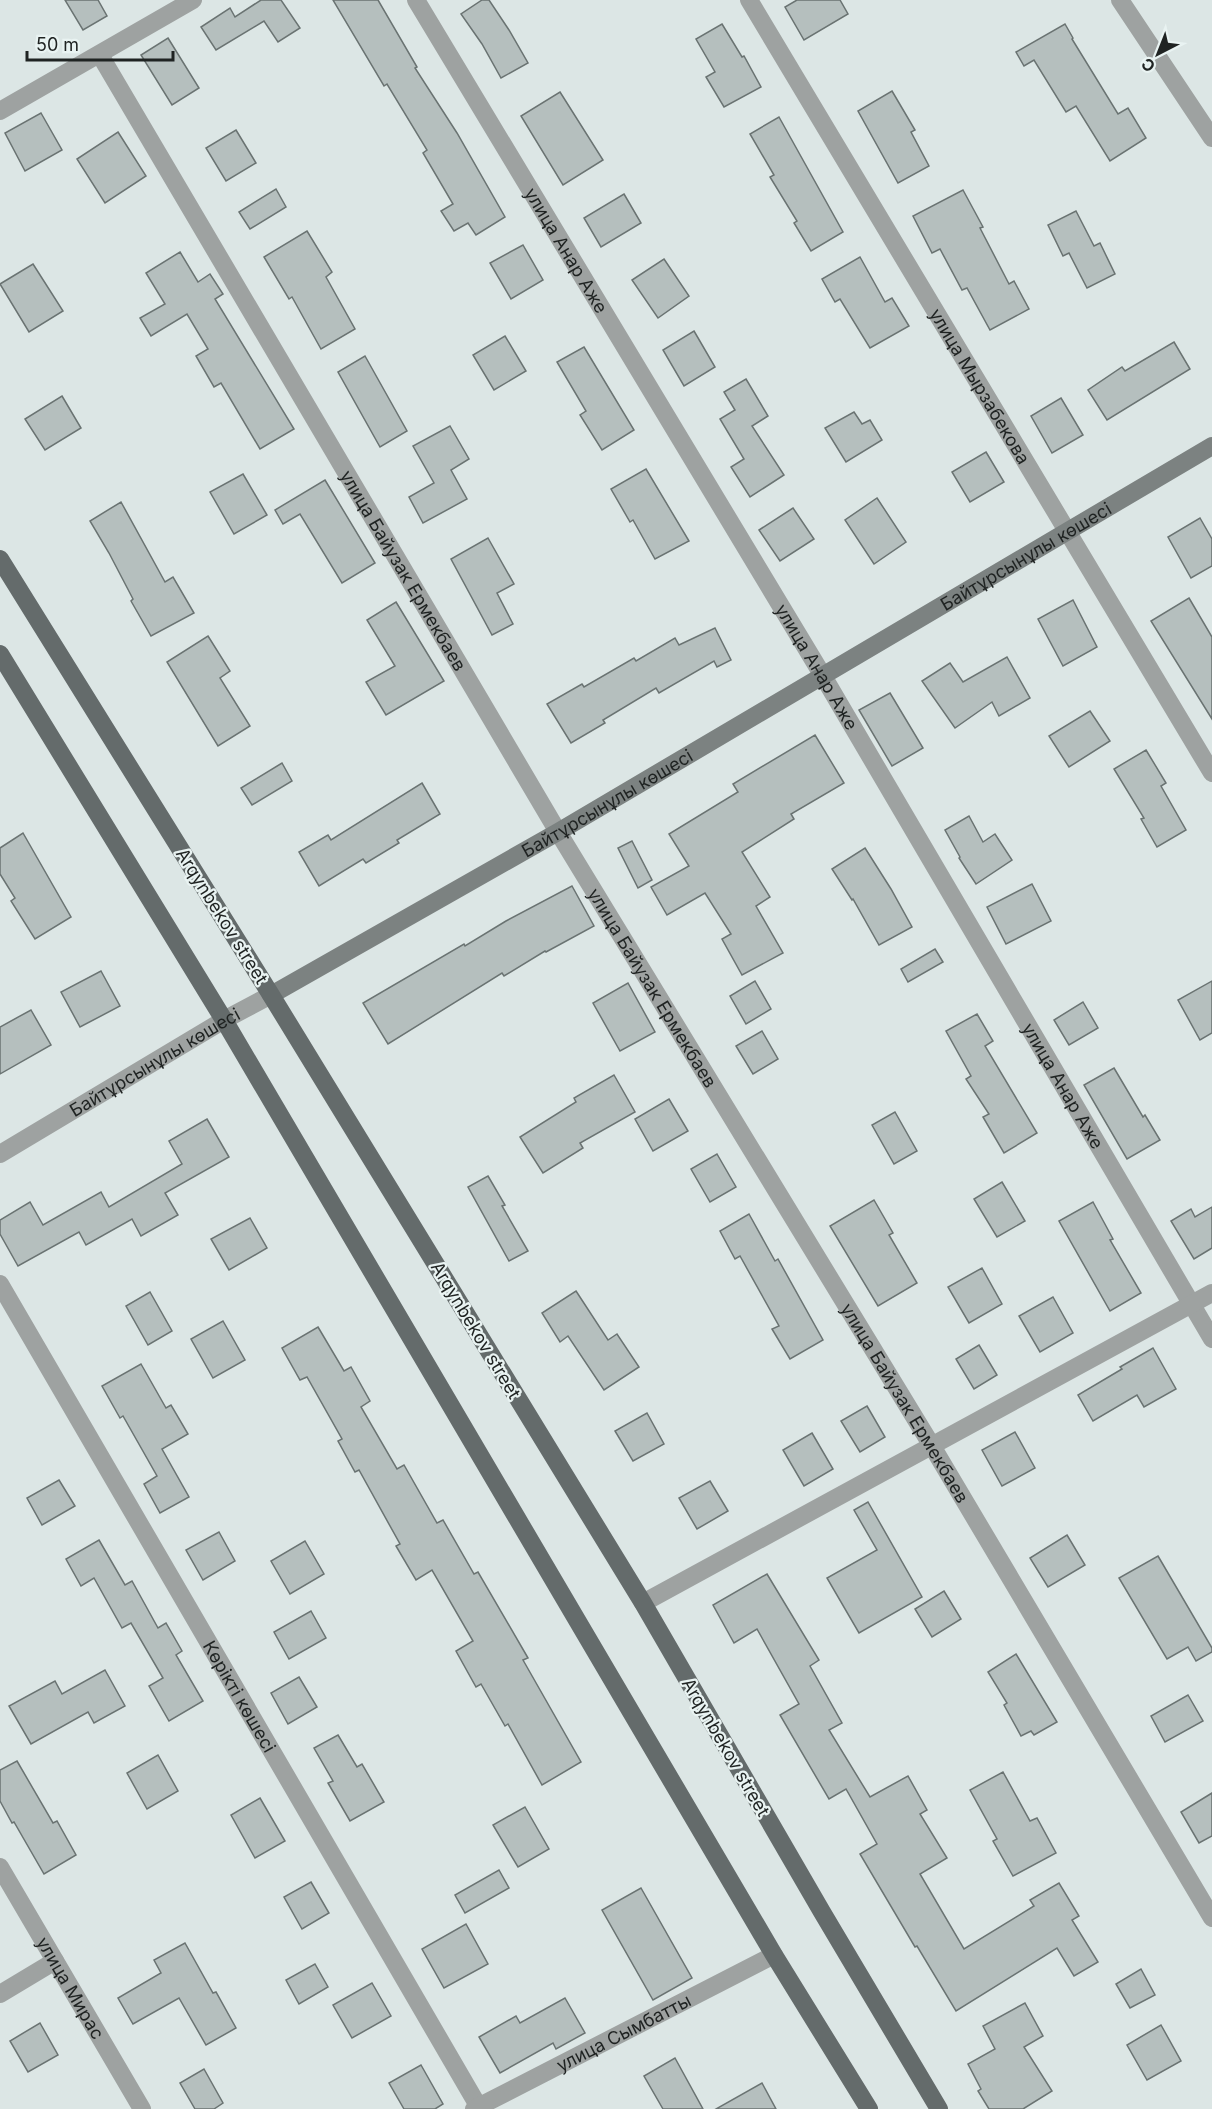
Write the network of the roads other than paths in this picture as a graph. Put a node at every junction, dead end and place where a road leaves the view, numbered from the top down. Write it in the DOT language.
graph roads {
  1 [pos="193,0"];
  2 [pos="416,0"];
  3 [pos="749,0"];
  4 [pos="1120,0"];
  5 [pos="100,55"];
  6 [pos="0,111"];
  7 [pos="1212,138"];
  8 [pos="1212,446"];
  9 [pos="1067,532"];
  10 [pos="0,543"];
  11 [pos="2,562"];
  12 [pos="0,654"];
  13 [pos="823,676"];
  14 [pos="1212,773"];
  15 [pos="558,832"];
  16 [pos="271,995"];
  17 [pos="224,1020"];
  18 [pos="0,1154"];
  19 [pos="0,1284"];
  20 [pos="1212,1293"];
  21 [pos="1192,1305"];
  22 [pos="1212,1339"];
  23 [pos="932,1446"];
  24 [pos="643,1603"];
  25 [pos="0,1867"];
  26 [pos="1212,1918"];
  27 [pos="774,1955"];
  28 [pos="55,1960"];
  29 [pos="0,1994"];
  30 [pos="477,2108"];
  31 [pos="142,2109"];
  32 [pos="868,2109"];
  33 [pos="939,2109"];
  1 -- 5 [label="street"];
  2 -- 13 [label="street, улица Анар Аже"];
  3 -- 9 [label="street, улица Мырзабекова"];
  4 -- 7 [label="street"];
  5 -- 6 [label="street"];
  5 -- 15 [label="street, улица Байузак Ермекбаев"];
  8 -- 9 [label="main road, Байтұрсынұлы көшесі"];
  9 -- 13 [label="main road, Байтұрсынұлы көшесі"];
  9 -- 14 [label="street, улица Мырзабекова"];
  10 -- 11 [label="main road"];
  11 -- 16 [label="main road, Arqynbekov street"];
  12 -- 17 [label="main road"];
  13 -- 15 [label="main road, Байтұрсынұлы көшесі"];
  13 -- 21 [label="street, улица Анар Аже"];
  15 -- 16 [label="main road, Байтұрсынұлы көшесі"];
  15 -- 23 [label="street, улица Байузак Ермекбаев"];
  16 -- 17 [label="street, Байтұрсынұлы көшесі"];
  16 -- 24 [label="main road, Arqynbekov street"];
  17 -- 18 [label="street, Байтұрсынұлы көшесі"];
  17 -- 27 [label="main road"];
  19 -- 30 [label="street, Көрікті көшесі"];
  20 -- 21 [label="street"];
  21 -- 22 [label="street, улица Анар Аже"];
  21 -- 23 [label="street"];
  23 -- 24 [label="street"];
  23 -- 26 [label="street, улица Байузак Ермекбаев"];
  24 -- 33 [label="main road, Arqynbekov street"];
  25 -- 28 [label="street, улица Мирас"];
  27 -- 30 [label="street, улица Сымбатты"];
  27 -- 32 [label="main road"];
  28 -- 29 [label="street"];
  28 -- 31 [label="street, улица Мирас"];
}
